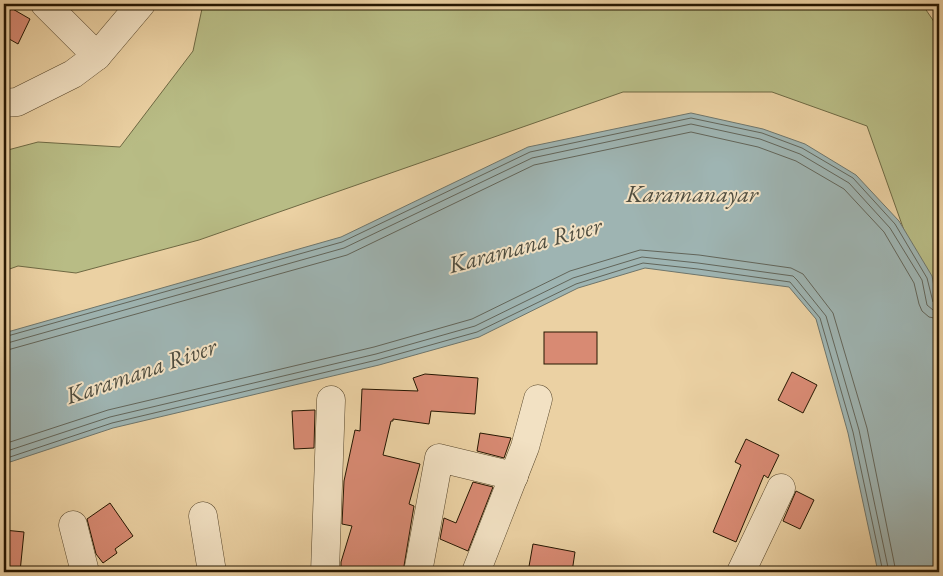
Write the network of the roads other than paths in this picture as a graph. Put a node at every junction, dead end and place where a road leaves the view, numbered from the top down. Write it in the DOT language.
graph roads {
  1 [pos="45,4"];
  2 [pos="141,4"];
  3 [pos="97,56"];
  4 [pos="4,104"];
  5 [pos="538,399"];
  6 [pos="331,400"];
  7 [pos="514,476"];
  8 [pos="781,488"];
  9 [pos="203,516"];
  10 [pos="73,525"];
  11 [pos="85,572"];
  12 [pos="212,572"];
  13 [pos="325,572"];
  14 [pos="418,572"];
  15 [pos="476,572"];
  16 [pos="741,572"];
  1 -- 3 [label="street"];
  2 -- 3 [label="street"];
  3 -- 4 [label="street"];
  5 -- 7 [label="street"];
  6 -- 13 [label="street"];
  7 -- 14 [label="street"];
  7 -- 15 [label="street"];
  8 -- 16 [label="street"];
  9 -- 12 [label="street"];
  10 -- 11 [label="street"];
}
